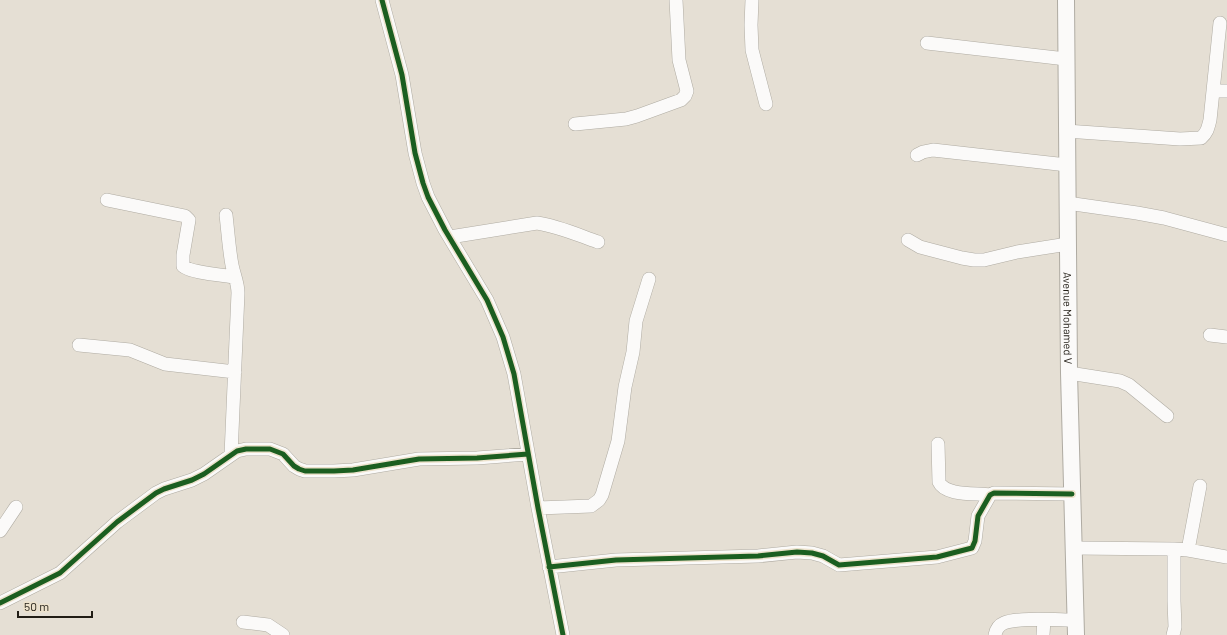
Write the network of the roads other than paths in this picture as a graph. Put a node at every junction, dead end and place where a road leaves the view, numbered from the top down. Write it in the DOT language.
graph roads {
  1 [pos="382,0"];
  2 [pos="676,0"];
  3 [pos="752,0"];
  4 [pos="1066,0"];
  5 [pos="1220,23"];
  6 [pos="927,42"];
  7 [pos="1066,59"];
  8 [pos="1213,91"];
  9 [pos="1227,91"];
  10 [pos="766,104"];
  11 [pos="575,124"];
  12 [pos="1066,131"];
  13 [pos="917,155"];
  14 [pos="1067,165"];
  15 [pos="107,200"];
  16 [pos="1067,203"];
  17 [pos="226,215"];
  18 [pos="1227,235"];
  19 [pos="450,237"];
  20 [pos="908,240"];
  21 [pos="598,242"];
  22 [pos="1068,244"];
  23 [pos="235,277"];
  24 [pos="649,279"];
  25 [pos="1210,335"];
  26 [pos="1227,337"];
  27 [pos="80,344"];
  28 [pos="235,372"];
  29 [pos="1069,373"];
  30 [pos="1167,416"];
  31 [pos="938,444"];
  32 [pos="528,454"];
  33 [pos="231,455"];
  34 [pos="1200,486"];
  35 [pos="990,494"];
  36 [pos="1072,494"];
  37 [pos="16,507"];
  38 [pos="538,508"];
  39 [pos="0,531"];
  40 [pos="1074,548"];
  41 [pos="1174,549"];
  42 [pos="1188,550"];
  43 [pos="1227,557"];
  44 [pos="549,567"];
  45 [pos="0,603"];
  46 [pos="1044,620"];
  47 [pos="243,622"];
  48 [pos="1076,628"];
  49 [pos="283,635"];
  50 [pos="563,635"];
  51 [pos="995,635"];
  52 [pos="1042,635"];
  53 [pos="1172,635"];
  1 -- 19 [label="street"];
  2 -- 11 [label="street"];
  3 -- 10 [label="street"];
  4 -- 7 [label="main road, Avenue Mohamed V"];
  5 -- 8 [label="street"];
  6 -- 7 [label="street"];
  7 -- 12 [label="main road, Avenue Mohamed V"];
  8 -- 9 [label="street"];
  8 -- 12 [label="street"];
  12 -- 14 [label="main road, Avenue Mohamed V"];
  13 -- 14 [label="street"];
  14 -- 16 [label="main road, Avenue Mohamed V"];
  15 -- 23 [label="street"];
  16 -- 18 [label="street"];
  16 -- 22 [label="main road, Avenue Mohamed V"];
  17 -- 23 [label="street"];
  19 -- 21 [label="street"];
  19 -- 32 [label="street"];
  20 -- 22 [label="street"];
  22 -- 29 [label="main road, Avenue Mohamed V"];
  23 -- 28 [label="street"];
  24 -- 38 [label="street"];
  25 -- 26 [label="street"];
  27 -- 28 [label="street"];
  28 -- 33 [label="street"];
  29 -- 30 [label="street"];
  29 -- 36 [label="main road, Avenue Mohamed V"];
  31 -- 35 [label="street"];
  32 -- 33 [label="street"];
  32 -- 38 [label="street"];
  33 -- 45 [label="street"];
  34 -- 42 [label="street"];
  35 -- 36 [label="street"];
  35 -- 44 [label="street"];
  36 -- 40 [label="main road, Avenue Mohamed V"];
  37 -- 39 [label="street"];
  38 -- 44 [label="street"];
  40 -- 41 [label="street"];
  40 -- 48 [label="main road, Avenue Mohamed V"];
  41 -- 42 [label="street"];
  41 -- 53 [label="street"];
  42 -- 43 [label="street"];
  44 -- 50 [label="street"];
  46 -- 48 [label="street"];
  46 -- 51 [label="street"];
  46 -- 52 [label="street"];
  47 -- 49 [label="street"];
}
